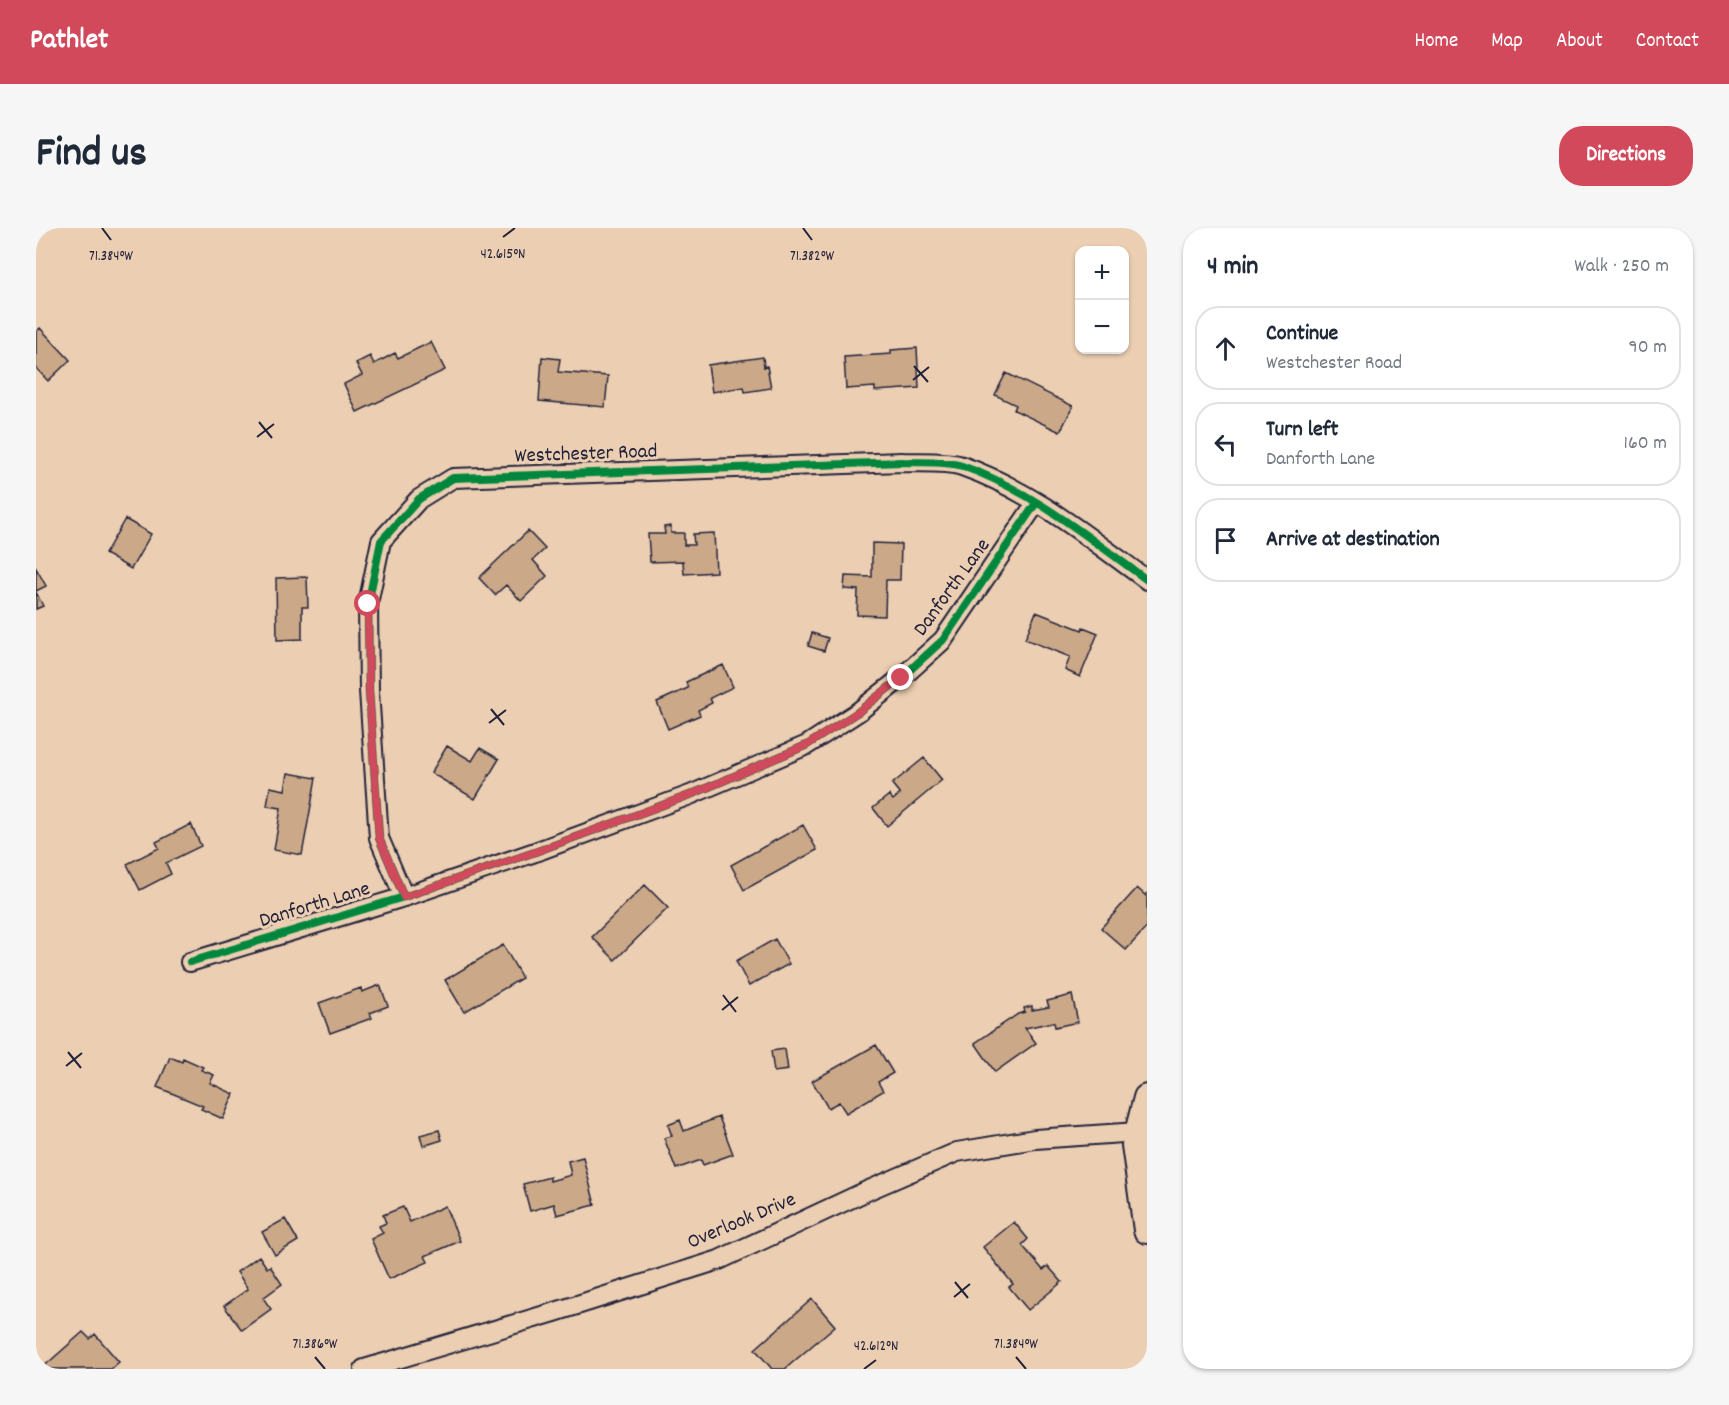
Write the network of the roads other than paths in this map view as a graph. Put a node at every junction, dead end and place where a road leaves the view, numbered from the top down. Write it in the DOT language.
graph roads {
  1 [pos="1036,503"];
  2 [pos="1147,580"];
  3 [pos="404,897"];
  4 [pos="190,962"];
  5 [pos="1147,1098"];
  6 [pos="1138,1132"];
  7 [pos="1147,1230"];
  8 [pos="364,1369"];
  1 -- 2 [label="street, Westchester Road"];
  1 -- 3 [label="street, Danforth Lane"];
  1 -- 3 [label="street, Westchester Road"];
  3 -- 4 [label="street, Danforth Lane"];
  5 -- 6 [label="main road"];
  6 -- 7 [label="main road"];
  6 -- 8 [label="street, Overlook Drive"];
}
